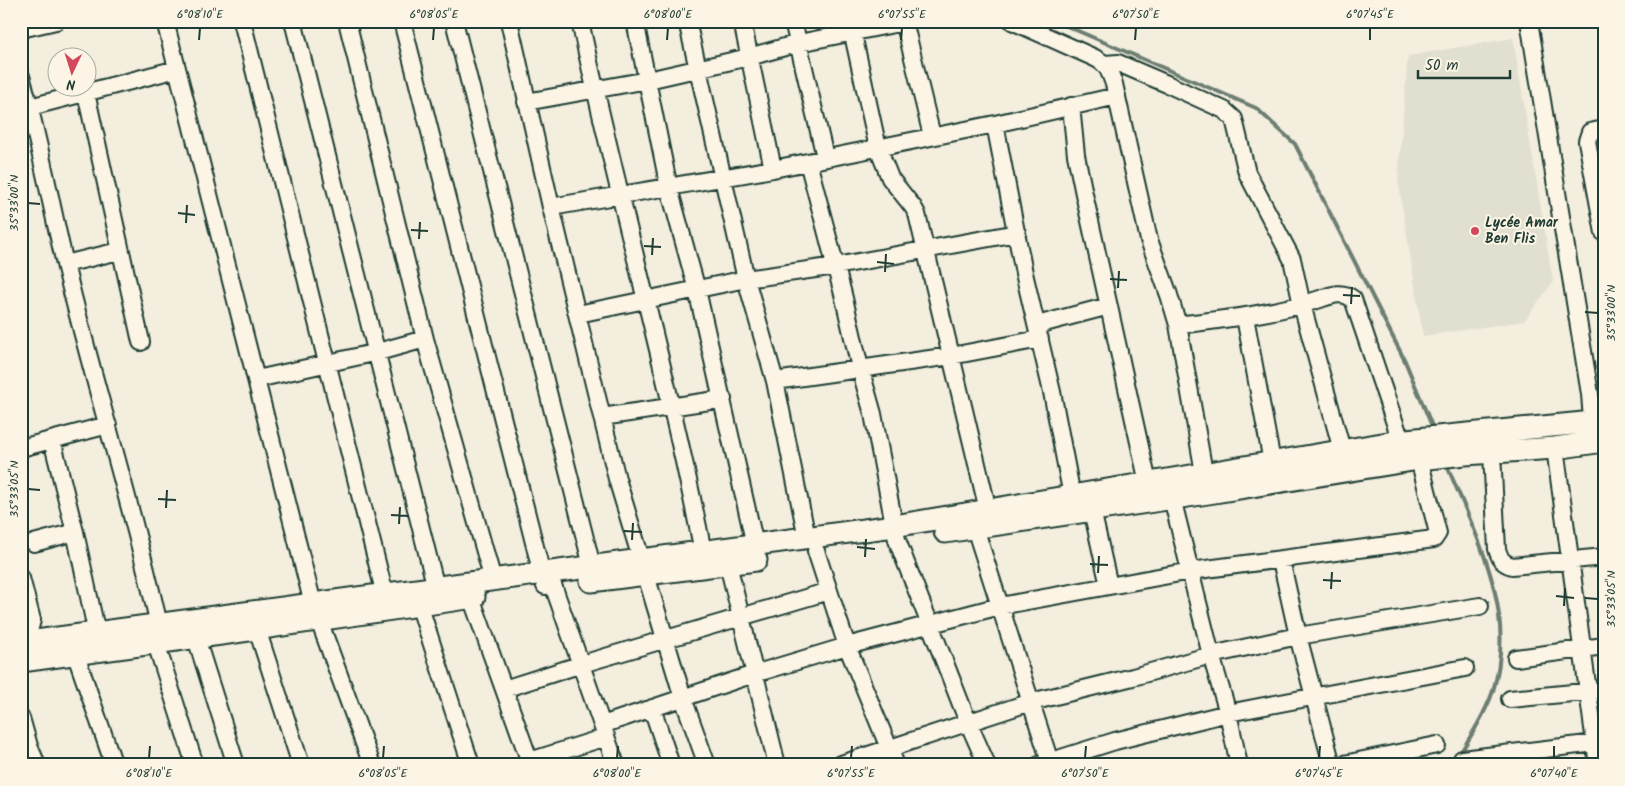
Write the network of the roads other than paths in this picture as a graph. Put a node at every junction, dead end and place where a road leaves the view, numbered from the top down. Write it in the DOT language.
graph roads {
  1 [pos="56,21"];
  2 [pos="165,21"];
  3 [pos="242,21"];
  4 [pos="293,21"];
  5 [pos="347,21"];
  6 [pos="402,21"];
  7 [pos="454,21"];
  8 [pos="509,21"];
  9 [pos="580,21"];
  10 [pos="635,21"];
  11 [pos="687,21"];
  12 [pos="742,21"];
  13 [pos="794,21"];
  14 [pos="904,21"];
  15 [pos="1012,21"];
  16 [pos="1530,21"];
  17 [pos="852,27"];
  18 [pos="21,29"];
  19 [pos="798,43"];
  20 [pos="749,57"];
  21 [pos="1105,64"];
  22 [pos="177,69"];
  23 [pos="698,70"];
  24 [pos="648,80"];
  25 [pos="98,90"];
  26 [pos="595,90"];
  27 [pos="25,92"];
  28 [pos="48,92"];
  29 [pos="1117,96"];
  30 [pos="87,98"];
  31 [pos="526,102"];
  32 [pos="1071,106"];
  33 [pos="995,124"];
  34 [pos="1604,129"];
  35 [pos="932,136"];
  36 [pos="878,148"];
  37 [pos="825,157"];
  38 [pos="808,162"];
  39 [pos="773,169"];
  40 [pos="724,178"];
  41 [pos="669,188"];
  42 [pos="619,196"];
  43 [pos="551,207"];
  44 [pos="1017,233"];
  45 [pos="1604,233"];
  46 [pos="120,251"];
  47 [pos="926,251"];
  48 [pos="65,264"];
  49 [pos="836,266"];
  50 [pos="746,279"];
  51 [pos="697,290"];
  52 [pos="646,300"];
  53 [pos="1302,305"];
  54 [pos="1109,306"];
  55 [pos="578,314"];
  56 [pos="1245,317"];
  57 [pos="1178,325"];
  58 [pos="1038,332"];
  59 [pos="425,339"];
  60 [pos="140,342"];
  61 [pos="378,352"];
  62 [pos="951,356"];
  63 [pos="328,364"];
  64 [pos="860,368"];
  65 [pos="257,379"];
  66 [pos="775,381"];
  67 [pos="1597,393"];
  68 [pos="723,399"];
  69 [pos="672,408"];
  70 [pos="602,417"];
  71 [pos="108,425"];
  72 [pos="1598,432"];
  73 [pos="52,440"];
  74 [pos="1404,440"];
  75 [pos="1464,444"];
  76 [pos="21,448"];
  77 [pos="1555,448"];
  78 [pos="1342,450"];
  79 [pos="1492,453"];
  80 [pos="1423,459"];
  81 [pos="1272,462"];
  82 [pos="1148,484"];
  83 [pos="1206,484"];
  84 [pos="1072,496"];
  85 [pos="1172,498"];
  86 [pos="988,510"];
  87 [pos="1092,510"];
  88 [pos="975,528"];
  89 [pos="75,532"];
  90 [pos="895,533"];
  91 [pos="34,543"];
  92 [pos="755,545"];
  93 [pos="811,545"];
  94 [pos="703,552"];
  95 [pos="1604,557"];
  96 [pos="1281,560"];
  97 [pos="1571,560"];
  98 [pos="728,564"];
  99 [pos="592,566"];
  100 [pos="643,567"];
  101 [pos="1191,571"];
  102 [pos="21,578"];
  103 [pos="493,580"];
  104 [pos="546,581"];
  105 [pos="1109,586"];
  106 [pos="829,592"];
  107 [pos="385,594"];
  108 [pos="423,594"];
  109 [pos="471,597"];
  110 [pos="1000,606"];
  111 [pos="1480,606"];
  112 [pos="317,612"];
  113 [pos="741,618"];
  114 [pos="930,624"];
  115 [pos="257,629"];
  116 [pos="156,632"];
  117 [pos="97,634"];
  118 [pos="1298,636"];
  119 [pos="196,638"];
  120 [pos="665,639"];
  121 [pos="72,645"];
  122 [pos="847,646"];
  123 [pos="1604,646"];
  124 [pos="23,649"];
  125 [pos="1582,649"];
  126 [pos="1211,654"];
  127 [pos="1516,658"];
  128 [pos="582,664"];
  129 [pos="1465,668"];
  130 [pos="754,674"];
  131 [pos="504,689"];
  132 [pos="1604,690"];
  133 [pos="1587,692"];
  134 [pos="683,698"];
  135 [pos="1315,698"];
  136 [pos="1510,699"];
  137 [pos="1031,702"];
  138 [pos="652,708"];
  139 [pos="1228,713"];
  140 [pos="21,718"];
  141 [pos="968,722"];
  142 [pos="604,731"];
  143 [pos="1599,742"];
  144 [pos="1437,745"];
  145 [pos="889,748"];
  146 [pos="1462,759"];
  147 [pos="530,763"];
  148 [pos="1046,763"];
  149 [pos="38,765"];
  150 [pos="114,765"];
  151 [pos="195,765"];
  152 [pos="236,765"];
  153 [pos="300,765"];
  154 [pos="372,765"];
  155 [pos="471,765"];
  156 [pos="616,765"];
  157 [pos="670,765"];
  158 [pos="707,765"];
  159 [pos="777,765"];
  160 [pos="838,765"];
  161 [pos="896,765"];
  162 [pos="987,765"];
  163 [pos="1239,765"];
  164 [pos="1332,765"];
  165 [pos="1339,765"];
  166 [pos="1598,765"];
  1 -- 18 [label="street"];
  2 -- 22 [label="street"];
  3 -- 63 [label="street"];
  4 -- 61 [label="street"];
  5 -- 59 [label="street"];
  6 -- 104 [label="street"];
  7 -- 99 [label="street"];
  8 -- 31 [label="street"];
  9 -- 26 [label="street"];
  10 -- 24 [label="street"];
  11 -- 23 [label="street"];
  12 -- 20 [label="street"];
  13 -- 19 [label="street"];
  14 -- 17 [label="street"];
  14 -- 35 [label="street"];
  15 -- 21 [label="street"];
  16 -- 67 [label="street"];
  17 -- 19 [label="street"];
  17 -- 36 [label="street"];
  19 -- 20 [label="street"];
  19 -- 37 [label="street"];
  20 -- 23 [label="street"];
  20 -- 39 [label="street"];
  21 -- 29 [label="street"];
  21 -- 53 [label="street"];
  22 -- 25 [label="street"];
  22 -- 65 [label="street"];
  23 -- 24 [label="street"];
  23 -- 40 [label="street"];
  24 -- 26 [label="street"];
  24 -- 41 [label="street"];
  26 -- 31 [label="street"];
  26 -- 42 [label="street"];
  27 -- 28 [label="street"];
  27 -- 48 [label="street"];
  29 -- 32 [label="street"];
  29 -- 57 [label="street"];
  30 -- 46 [label="street"];
  31 -- 43 [label="street"];
  32 -- 33 [label="street"];
  32 -- 54 [label="street"];
  33 -- 35 [label="street"];
  33 -- 44 [label="street"];
  34 -- 45 [label="street"];
  35 -- 36 [label="street"];
  36 -- 37 [label="street"];
  36 -- 47 [label="street"];
  37 -- 38 [label="street"];
  38 -- 39 [label="street"];
  38 -- 49 [label="street"];
  39 -- 40 [label="street"];
  40 -- 41 [label="street"];
  40 -- 50 [label="street"];
  41 -- 42 [label="street"];
  41 -- 51 [label="street"];
  42 -- 43 [label="street"];
  42 -- 52 [label="street"];
  43 -- 55 [label="street"];
  44 -- 47 [label="street"];
  44 -- 58 [label="street"];
  46 -- 48 [label="street"];
  46 -- 60 [label="street"];
  47 -- 49 [label="street"];
  47 -- 62 [label="street"];
  48 -- 71 [label="street"];
  49 -- 50 [label="street"];
  49 -- 64 [label="street"];
  50 -- 51 [label="street"];
  50 -- 66 [label="street"];
  51 -- 52 [label="street"];
  51 -- 68 [label="street"];
  52 -- 55 [label="street"];
  52 -- 69 [label="street"];
  53 -- 56 [label="street"];
  53 -- 74 [label="street"];
  53 -- 78 [label="street"];
  54 -- 58 [label="street"];
  54 -- 82 [label="street"];
  55 -- 70 [label="street"];
  56 -- 57 [label="street"];
  56 -- 81 [label="street"];
  57 -- 83 [label="street"];
  58 -- 62 [label="street"];
  58 -- 84 [label="street"];
  59 -- 61 [label="street"];
  59 -- 103 [label="street"];
  61 -- 63 [label="street"];
  61 -- 108 [label="street"];
  62 -- 64 [label="street"];
  62 -- 86 [label="street"];
  63 -- 65 [label="street"];
  63 -- 107 [label="street"];
  64 -- 66 [label="street"];
  64 -- 90 [label="street"];
  65 -- 112 [label="street"];
  66 -- 93 [label="street"];
  67 -- 72 [label="street"];
  68 -- 69 [label="street"];
  68 -- 92 [label="street"];
  69 -- 70 [label="street"];
  69 -- 94 [label="street"];
  70 -- 100 [label="street"];
  71 -- 73 [label="street"];
  71 -- 116 [label="street"];
  72 -- 75 [label="main road"];
  72 -- 77 [label="main road"];
  73 -- 76 [label="street"];
  73 -- 89 [label="street"];
  74 -- 75 [label="main road"];
  74 -- 78 [label="main road"];
  75 -- 79 [label="main road"];
  75 -- 80 [label="main road"];
  77 -- 79 [label="main road"];
  77 -- 97 [label="street"];
  78 -- 81 [label="main road"];
  79 -- 97 [label="street"];
  80 -- 83 [label="main road"];
  80 -- 96 [label="street"];
  81 -- 83 [label="main road"];
  82 -- 83 [label="main road"];
  82 -- 84 [label="main road"];
  83 -- 85 [label="main road"];
  84 -- 86 [label="main road"];
  85 -- 87 [label="main road"];
  85 -- 101 [label="street"];
  86 -- 90 [label="main road"];
  87 -- 88 [label="main road"];
  87 -- 105 [label="street"];
  88 -- 90 [label="main road"];
  88 -- 110 [label="street"];
  89 -- 91 [label="street"];
  89 -- 117 [label="street"];
  90 -- 93 [label="main road"];
  90 -- 114 [label="street"];
  92 -- 93 [label="main road"];
  92 -- 94 [label="main road"];
  93 -- 98 [label="main road"];
  93 -- 106 [label="street"];
  94 -- 100 [label="main road"];
  95 -- 97 [label="street"];
  96 -- 101 [label="street"];
  96 -- 118 [label="street"];
  97 -- 125 [label="street"];
  98 -- 100 [label="main road"];
  98 -- 113 [label="street"];
  99 -- 100 [label="main road"];
  99 -- 104 [label="main road"];
  100 -- 104 [label="main road"];
  100 -- 120 [label="street"];
  101 -- 105 [label="street"];
  101 -- 126 [label="street"];
  102 -- 124 [label="street"];
  103 -- 104 [label="main road"];
  103 -- 108 [label="main road"];
  104 -- 109 [label="main road"];
  104 -- 128 [label="street"];
  105 -- 110 [label="street"];
  106 -- 113 [label="street"];
  106 -- 122 [label="street"];
  107 -- 108 [label="main road"];
  107 -- 112 [label="main road"];
  108 -- 109 [label="main road"];
  108 -- 112 [label="main road"];
  108 -- 155 [label="street"];
  109 -- 131 [label="street"];
  110 -- 114 [label="street"];
  110 -- 137 [label="street"];
  111 -- 118 [label="street"];
  112 -- 115 [label="main road"];
  112 -- 116 [label="main road"];
  112 -- 154 [label="street"];
  113 -- 120 [label="street"];
  113 -- 130 [label="street"];
  114 -- 122 [label="street"];
  114 -- 141 [label="street"];
  115 -- 119 [label="main road"];
  115 -- 153 [label="street"];
  116 -- 117 [label="main road"];
  116 -- 119 [label="main road"];
  116 -- 121 [label="main road"];
  116 -- 151 [label="street"];
  117 -- 121 [label="main road"];
  118 -- 126 [label="street"];
  118 -- 135 [label="street"];
  119 -- 152 [label="street"];
  120 -- 128 [label="street"];
  120 -- 134 [label="street"];
  121 -- 124 [label="main road"];
  121 -- 150 [label="street"];
  122 -- 130 [label="street"];
  122 -- 145 [label="street"];
  123 -- 125 [label="street"];
  125 -- 127 [label="street"];
  125 -- 133 [label="street"];
  126 -- 137 [label="street"];
  126 -- 139 [label="street"];
  128 -- 131 [label="street"];
  128 -- 142 [label="street"];
  129 -- 135 [label="street"];
  130 -- 134 [label="street"];
  130 -- 159 [label="street"];
  131 -- 147 [label="street"];
  132 -- 133 [label="street"];
  133 -- 136 [label="street"];
  133 -- 143 [label="street"];
  134 -- 138 [label="street"];
  134 -- 158 [label="street"];
  135 -- 139 [label="street"];
  135 -- 164 [label="street"];
  137 -- 141 [label="street"];
  137 -- 148 [label="street"];
  138 -- 142 [label="street"];
  138 -- 157 [label="street"];
  139 -- 148 [label="street"];
  139 -- 163 [label="street"];
  140 -- 149 [label="street"];
  141 -- 145 [label="street"];
  141 -- 162 [label="street"];
  142 -- 147 [label="street"];
  142 -- 156 [label="street"];
  143 -- 146 [label="street"];
  143 -- 166 [label="street"];
  144 -- 165 [label="street"];
  145 -- 160 [label="street"];
  145 -- 161 [label="street"];
}
